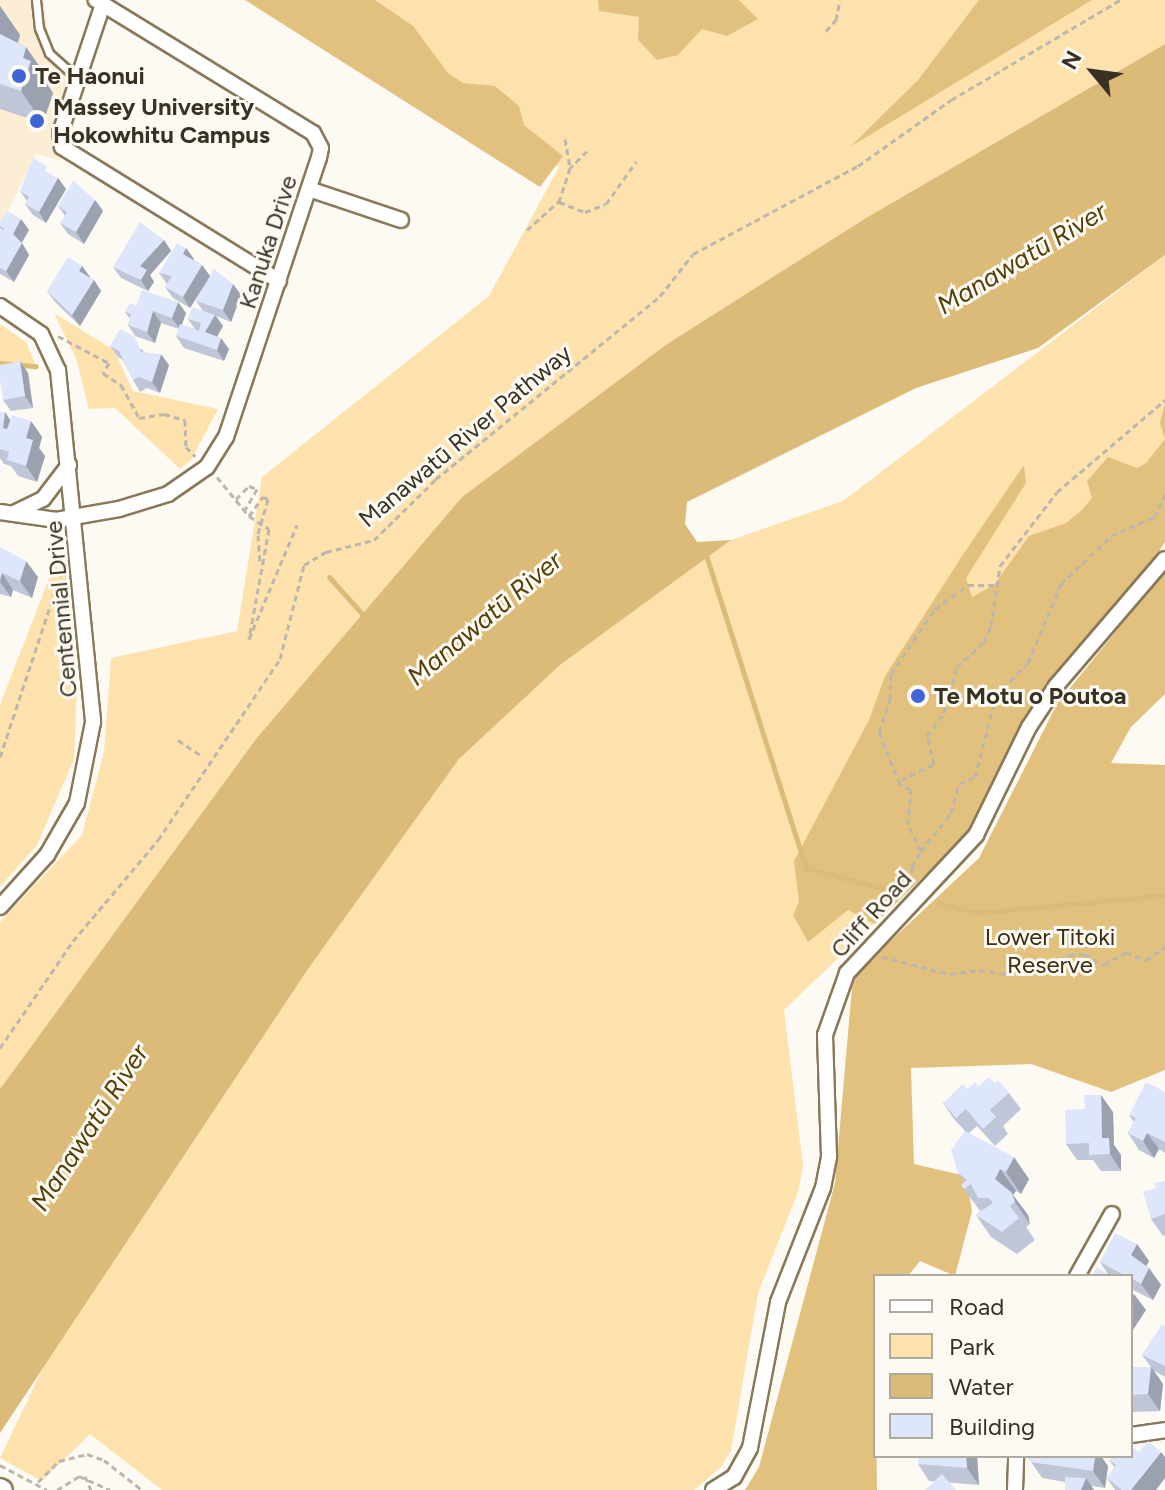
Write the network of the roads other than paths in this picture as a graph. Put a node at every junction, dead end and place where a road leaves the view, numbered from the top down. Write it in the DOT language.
graph roads {
  1 [pos="36,0"];
  2 [pos="99,2"];
  3 [pos="78,79"];
  4 [pos="309,189"];
  5 [pos="401,220"];
  6 [pos="279,281"];
  7 [pos="0,306"];
  8 [pos="69,465"];
  9 [pos="6,513"];
  10 [pos="75,517"];
  11 [pos="1165,559"];
  12 [pos="0,907"];
  13 [pos="1112,1214"];
  14 [pos="1078,1274"];
  15 [pos="1165,1430"];
  16 [pos="1133,1435"];
  17 [pos="1016,1458"];
  18 [pos="713,1490"];
  19 [pos="1015,1490"];
  1 -- 3 [label="lane"];
  2 -- 3 [label="street"];
  2 -- 4 [label="street, Kanuka Drive"];
  3 -- 6 [label="street"];
  4 -- 5 [label="street"];
  4 -- 6 [label="street, Kanuka Drive"];
  6 -- 10 [label="street, Kanuka Drive"];
  7 -- 8 [label="street, Centennial Drive"];
  8 -- 9 [label="street"];
  8 -- 10 [label="street, Centennial Drive"];
  9 -- 10 [label="street, Kanuka Drive"];
  10 -- 12 [label="street, Centennial Drive"];
  11 -- 18 [label="street, Cliff Road"];
  13 -- 14 [label="street"];
  15 -- 16 [label="street"];
  17 -- 19 [label="street"];
}
